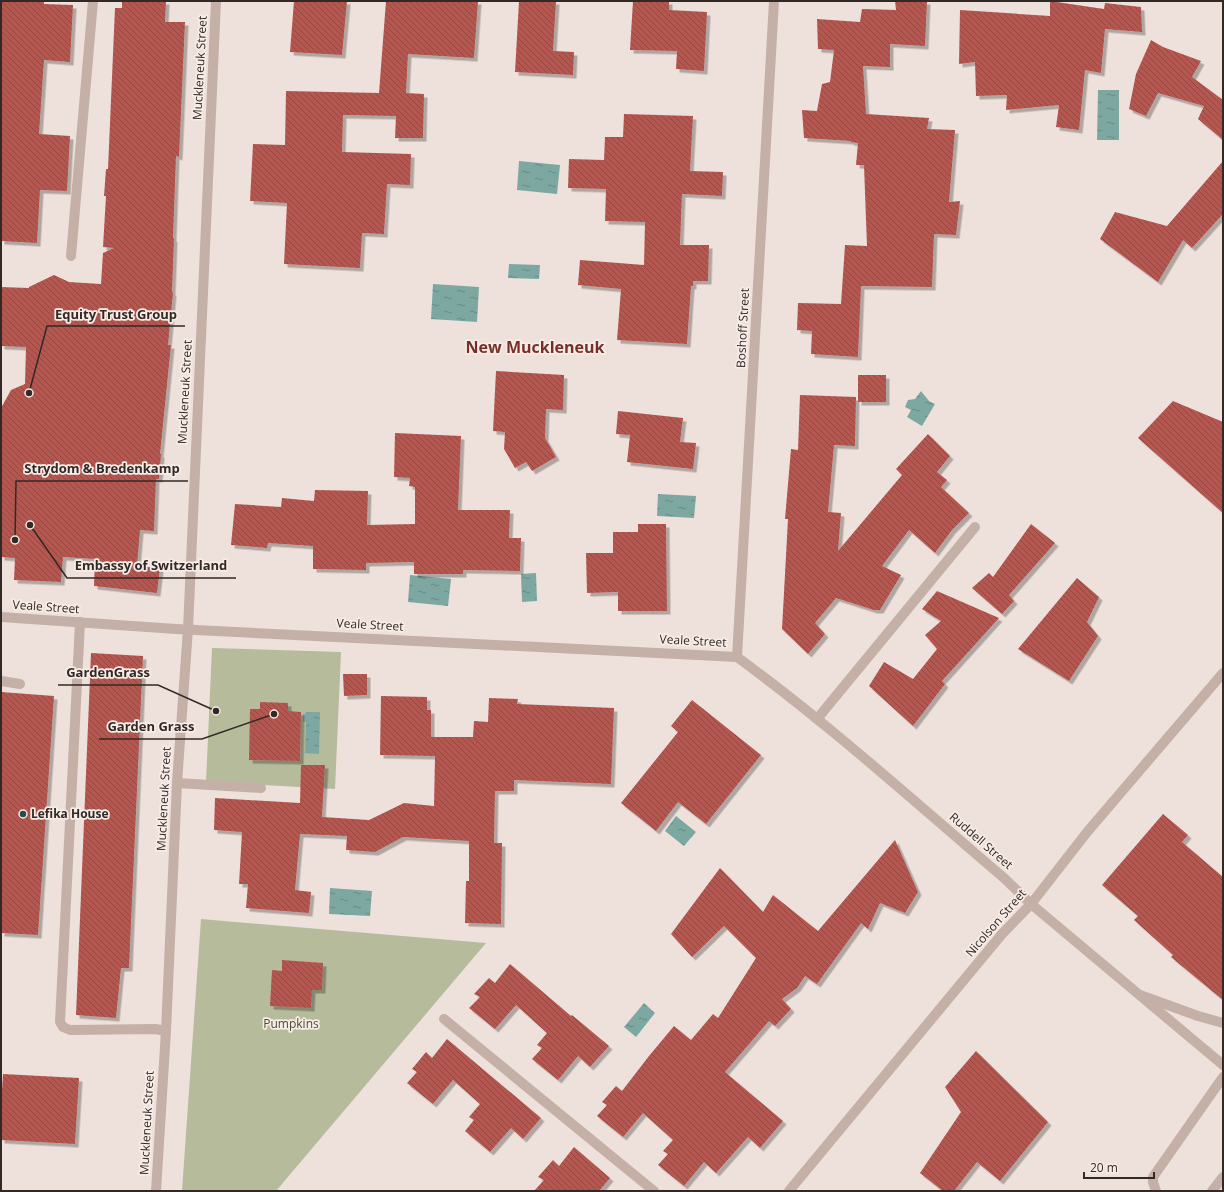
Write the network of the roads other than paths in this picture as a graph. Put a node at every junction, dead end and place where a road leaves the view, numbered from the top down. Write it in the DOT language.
graph roads {
  1 [pos="93,1"];
  2 [pos="216,1"];
  3 [pos="774,1"];
  4 [pos="71,256"];
  5 [pos="975,527"];
  6 [pos="1,617"];
  7 [pos="80,622"];
  8 [pos="188,629"];
  9 [pos="737,657"];
  10 [pos="1223,673"];
  11 [pos="1,681"];
  12 [pos="20,684"];
  13 [pos="818,719"];
  14 [pos="178,782"];
  15 [pos="261,788"];
  16 [pos="1030,904"];
  17 [pos="1140,995"];
  18 [pos="444,1019"];
  19 [pos="1223,1023"];
  20 [pos="166,1031"];
  21 [pos="1223,1065"];
  22 [pos="1223,1077"];
  23 [pos="1223,1177"];
  24 [pos="156,1191"];
  25 [pos="654,1191"];
  26 [pos="789,1191"];
  27 [pos="1156,1191"];
  28 [pos="1212,1191"];
  1 -- 4 [label="street"];
  2 -- 8 [label="street, Muckleneuk Street"];
  3 -- 9 [label="street, Boshoff Street"];
  5 -- 13 [label="street"];
  6 -- 7 [label="street, Veale Street"];
  7 -- 8 [label="street, Veale Street"];
  7 -- 20 [label="street"];
  8 -- 9 [label="street, Veale Street"];
  8 -- 14 [label="street, Muckleneuk Street"];
  9 -- 13 [label="street, Ruddell Street"];
  10 -- 16 [label="street, Nicolson Street"];
  11 -- 12 [label="street"];
  13 -- 16 [label="street, Ruddell Street"];
  14 -- 15 [label="street"];
  14 -- 20 [label="street, Muckleneuk Street"];
  16 -- 17 [label="street, Ruddell Street"];
  16 -- 26 [label="street, Nicolson Street"];
  17 -- 19 [label="street"];
  17 -- 21 [label="street, Ruddell Street"];
  18 -- 25 [label="street"];
  20 -- 24 [label="street, Muckleneuk Street"];
  22 -- 27 [label="street"];
  23 -- 28 [label="street"];
}
